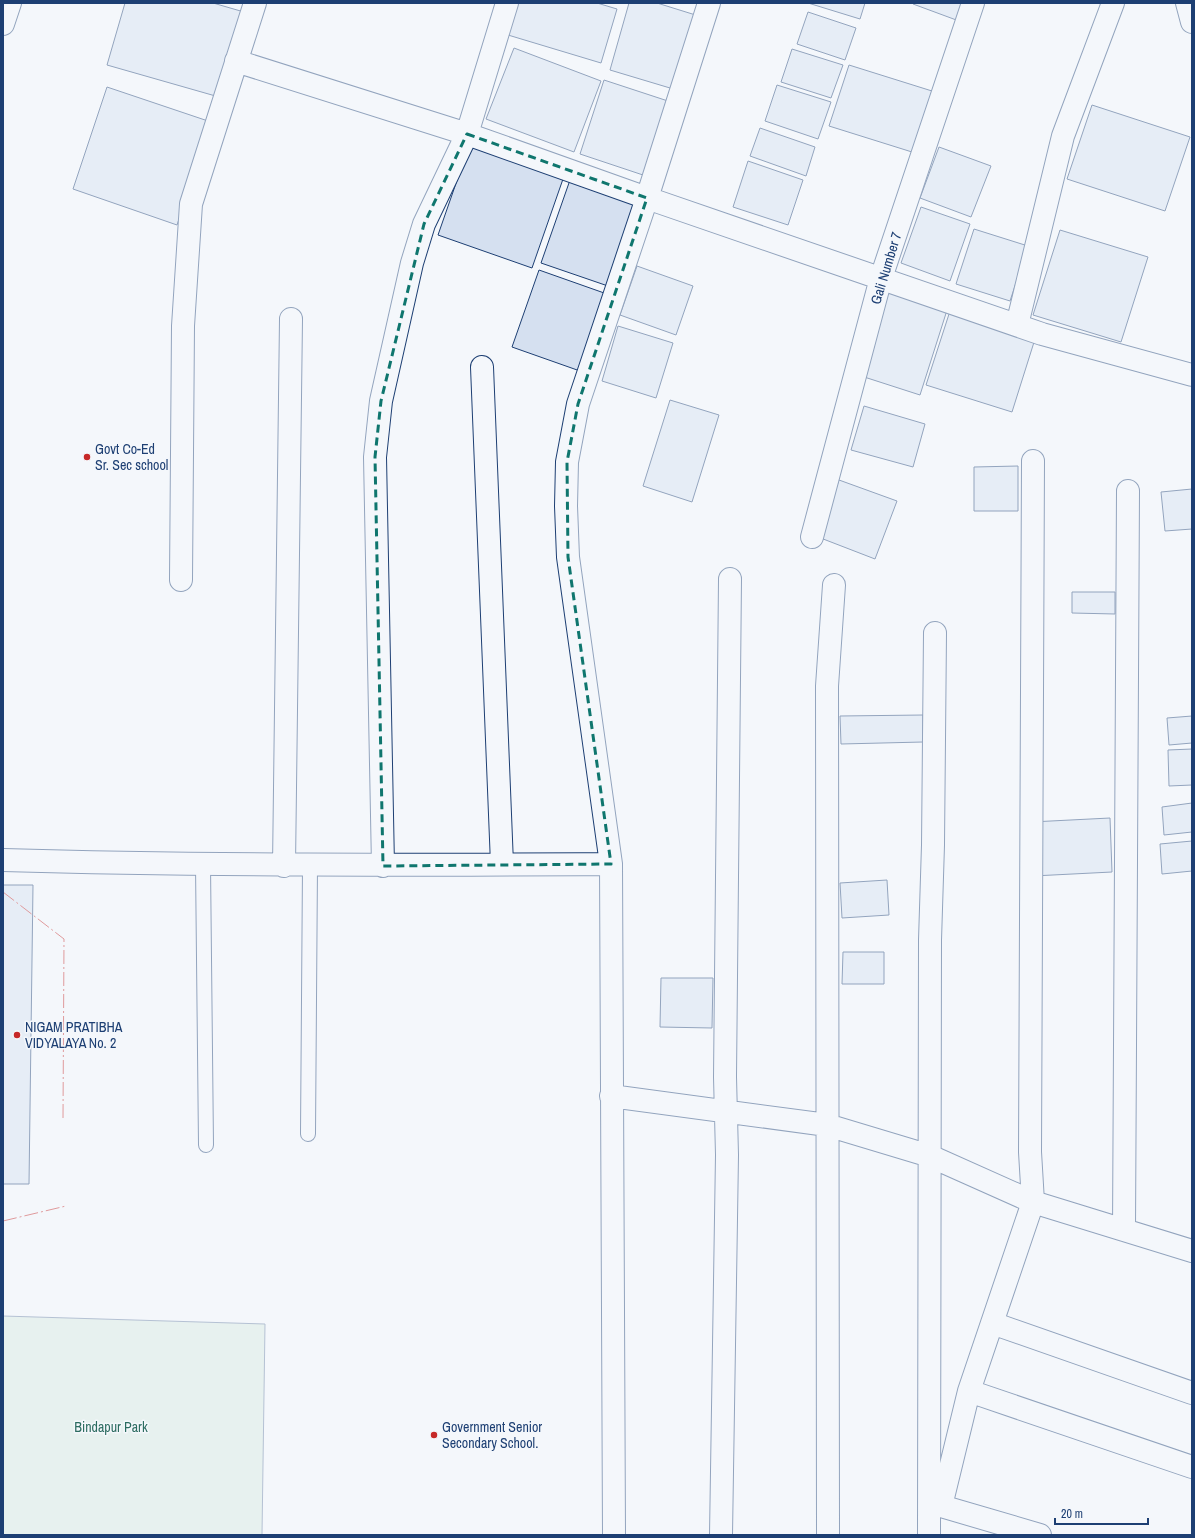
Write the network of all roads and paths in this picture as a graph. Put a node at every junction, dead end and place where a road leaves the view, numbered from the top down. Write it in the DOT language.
graph roads {
  1 [pos="10,3"];
  2 [pos="255,3"];
  3 [pos="506,3"];
  4 [pos="709,3"];
  5 [pos="973,3"];
  6 [pos="1113,3"];
  7 [pos="1187,3"];
  8 [pos="1192,22"];
  9 [pos="3,24"];
  10 [pos="236,61"];
  11 [pos="467,134"];
  12 [pos="647,198"];
  13 [pos="881,278"];
  14 [pos="291,319"];
  15 [pos="1017,325"];
  16 [pos="482,367"];
  17 [pos="1192,375"];
  18 [pos="1033,461"];
  19 [pos="1128,491"];
  20 [pos="812,537"];
  21 [pos="730,579"];
  22 [pos="181,580"];
  23 [pos="834,585"];
  24 [pos="934,633"];
  25 [pos="3,860"];
  26 [pos="502,864"];
  27 [pos="611,864"];
  28 [pos="203,865"];
  29 [pos="284,866"];
  30 [pos="310,866"];
  31 [pos="384,866"];
  32 [pos="611,1096"];
  33 [pos="726,1111"];
  34 [pos="827,1125"];
  35 [pos="308,1134"];
  36 [pos="206,1145"];
  37 [pos="930,1156"];
  38 [pos="1033,1202"];
  39 [pos="1124,1230"];
  40 [pos="1192,1251"];
  41 [pos="992,1323"];
  42 [pos="969,1392"];
  43 [pos="1192,1393"];
  44 [pos="1192,1467"];
  45 [pos="614,1535"];
  46 [pos="721,1535"];
  47 [pos="828,1535"];
  48 [pos="929,1535"];
  49 [pos="1040,1535"];
  1 -- 9 [label="street"];
  2 -- 10 [label="street"];
  3 -- 11 [label="street"];
  4 -- 12 [label="street"];
  5 -- 13 [label="street, Gali Number 7"];
  6 -- 15 [label="street"];
  7 -- 8 [label="street"];
  10 -- 11 [label="street"];
  10 -- 22 [label="street"];
  11 -- 12 [label="street"];
  11 -- 31 [label="street"];
  12 -- 13 [label="street"];
  12 -- 27 [label="street"];
  13 -- 15 [label="street"];
  13 -- 20 [label="street, Gali Number 7"];
  14 -- 29 [label="street"];
  15 -- 17 [label="street"];
  16 -- 26 [label="street"];
  18 -- 38 [label="street"];
  19 -- 39 [label="street"];
  21 -- 33 [label="street"];
  23 -- 34 [label="street"];
  24 -- 37 [label="street"];
  25 -- 28 [label="street"];
  26 -- 27 [label="street"];
  26 -- 31 [label="street"];
  27 -- 32 [label="street"];
  28 -- 29 [label="street"];
  28 -- 36 [label="lane"];
  29 -- 30 [label="street"];
  30 -- 31 [label="street"];
  30 -- 35 [label="lane"];
  32 -- 33 [label="street"];
  32 -- 45 [label="street"];
  33 -- 34 [label="street"];
  33 -- 46 [label="street"];
  34 -- 37 [label="street"];
  34 -- 47 [label="street"];
  37 -- 38 [label="street"];
  37 -- 48 [label="street"];
  38 -- 39 [label="street"];
  38 -- 41 [label="street"];
  39 -- 40 [label="street"];
  41 -- 42 [label="street"];
  41 -- 43 [label="street"];
  42 -- 44 [label="street"];
  42 -- 49 [label="street"];
}
